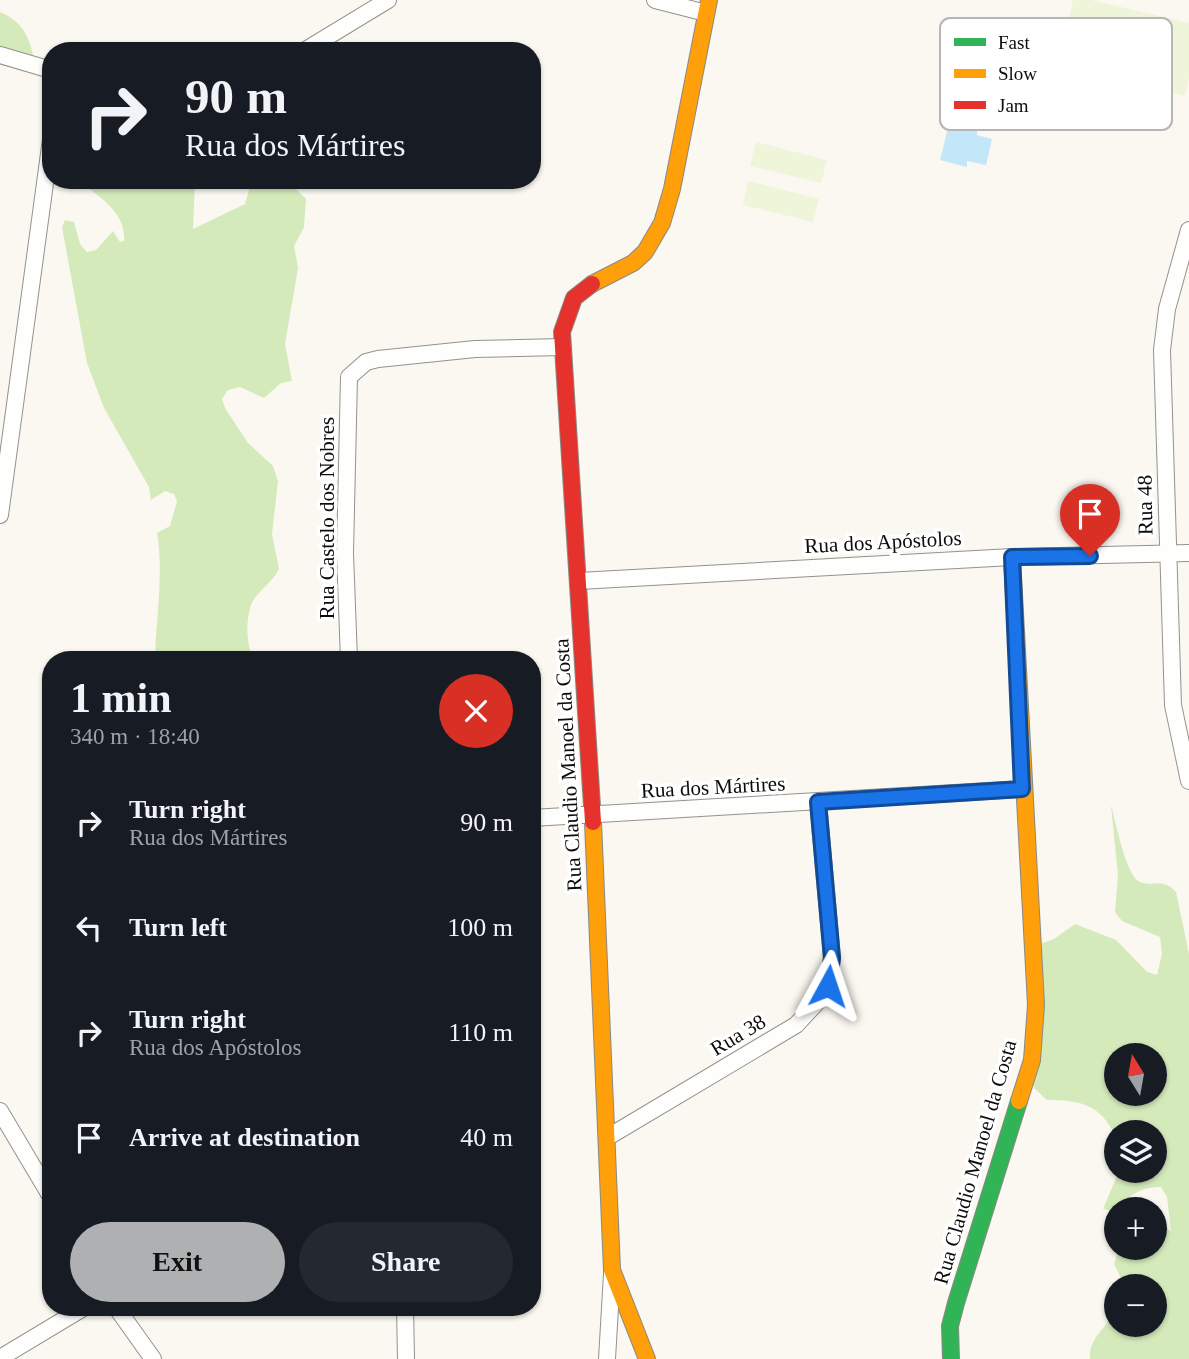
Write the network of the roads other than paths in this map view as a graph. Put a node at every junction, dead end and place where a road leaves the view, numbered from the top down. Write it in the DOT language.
graph roads {
  1 [pos="388,0"];
  2 [pos="655,0"];
  3 [pos="708,7"];
  4 [pos="319,42"];
  5 [pos="0,55"];
  6 [pos="42,67"];
  7 [pos="44,189"];
  8 [pos="1189,230"];
  9 [pos="563,346"];
  10 [pos="3,471"];
  11 [pos="0,515"];
  12 [pos="1189,553"];
  13 [pos="1167,554"];
  14 [pos="1012,557"];
  15 [pos="579,581"];
  16 [pos="349,651"];
  17 [pos="1189,781"];
  18 [pos="1022,789"];
  19 [pos="818,802"];
  20 [pos="593,814"];
  21 [pos="541,817"];
  22 [pos="0,1111"];
  23 [pos="608,1137"];
  24 [pos="42,1182"];
  25 [pos="612,1270"];
  26 [pos="70,1316"];
  27 [pos="123,1316"];
  28 [pos="405,1316"];
  29 [pos="955,1357"];
  30 [pos="0,1359"];
  31 [pos="153,1359"];
  32 [pos="406,1359"];
  33 [pos="607,1359"];
  34 [pos="647,1359"];
  1 -- 4 [label="street"];
  2 -- 3 [label="street"];
  3 -- 9 [label="street, Rua Claudio Manoel da Costa"];
  5 -- 6 [label="street"];
  7 -- 10 [label="street"];
  8 -- 13 [label="street, Rua 48"];
  9 -- 15 [label="street, Rua Claudio Manoel da Costa"];
  9 -- 16 [label="street, Rua Castelo dos Nobres"];
  10 -- 11 [label="street"];
  12 -- 13 [label="street, Rua dos Apóstolos"];
  13 -- 14 [label="street, Rua dos Apóstolos"];
  13 -- 17 [label="street, Rua 48"];
  14 -- 15 [label="street, Rua dos Apóstolos"];
  14 -- 18 [label="street, Rua Claudio Manoel da Costa"];
  15 -- 20 [label="street, Rua Claudio Manoel da Costa"];
  18 -- 19 [label="street, Rua dos Mártires"];
  18 -- 29 [label="street, Rua Claudio Manoel da Costa"];
  19 -- 20 [label="street, Rua dos Mártires"];
  19 -- 23 [label="street, Rua 38"];
  20 -- 21 [label="street, Rua dos Mártires"];
  20 -- 23 [label="street, Rua Claudio Manoel da Costa"];
  22 -- 24 [label="street"];
  23 -- 25 [label="street, Rua Claudio Manoel da Costa"];
  25 -- 33 [label="street"];
  25 -- 34 [label="street, Rua Claudio Manoel da Costa"];
  26 -- 30 [label="street"];
  27 -- 31 [label="street"];
  28 -- 32 [label="street"];
}
